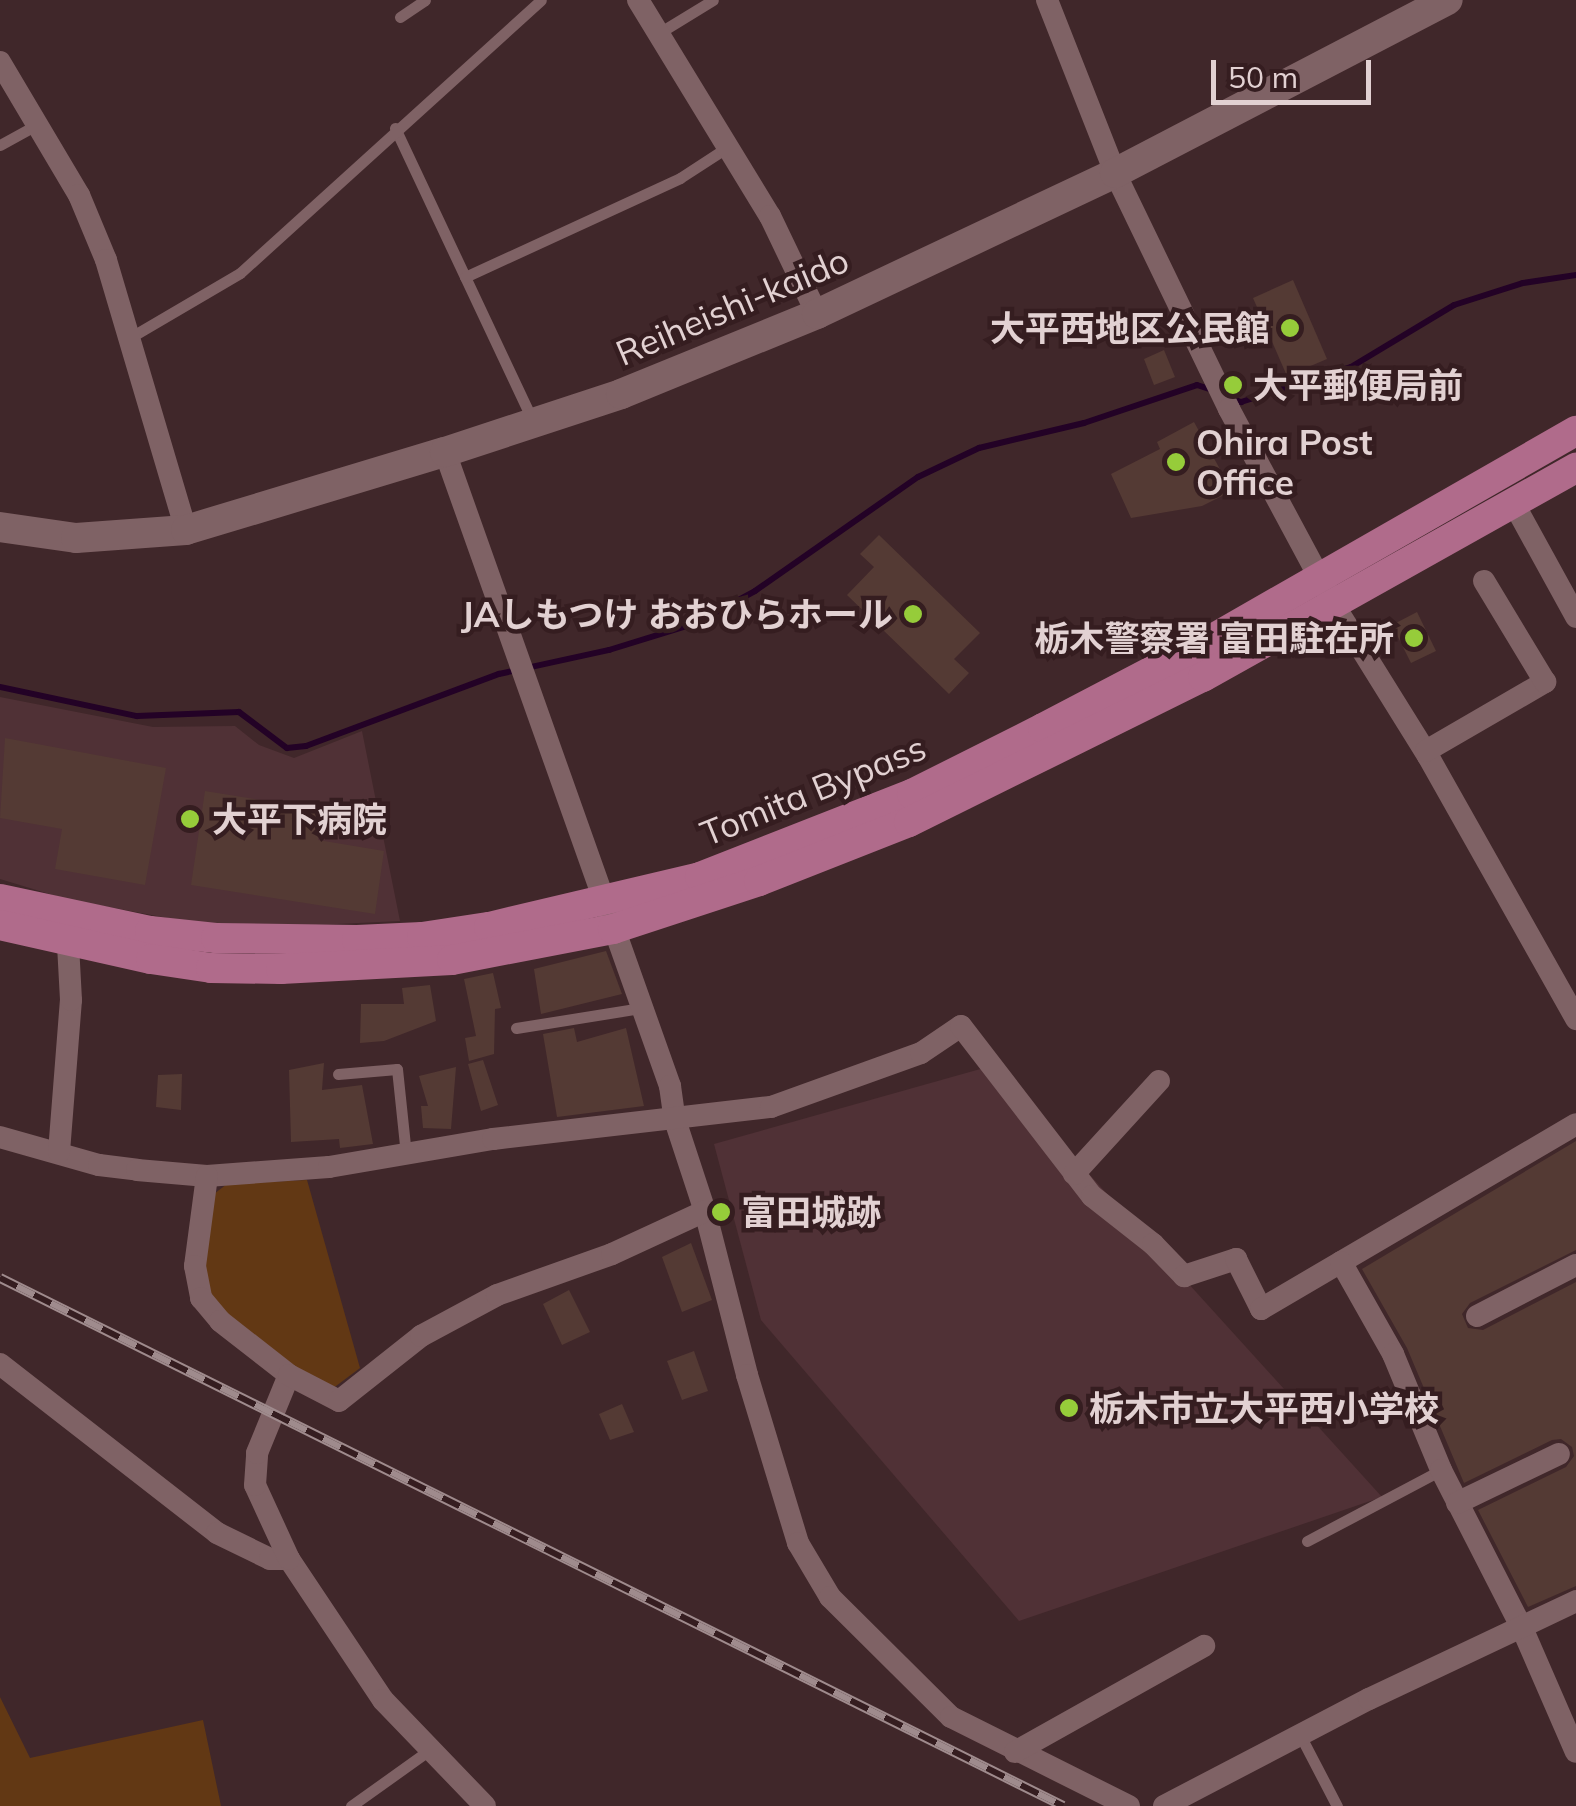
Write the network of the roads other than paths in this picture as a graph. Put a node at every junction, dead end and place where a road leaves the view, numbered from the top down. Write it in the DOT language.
graph roads {
  1 [pos="425,0"];
  2 [pos="540,0"];
  3 [pos="638,0"];
  4 [pos="713,0"];
  5 [pos="1048,0"];
  6 [pos="1448,0"];
  7 [pos="400,18"];
  8 [pos="659,33"];
  9 [pos="0,62"];
  10 [pos="38,124"];
  11 [pos="395,128"];
  12 [pos="0,145"];
  13 [pos="729,146"];
  14 [pos="1115,173"];
  15 [pos="465,277"];
  16 [pos="817,314"];
  17 [pos="131,337"];
  18 [pos="534,422"];
  19 [pos="1576,431"];
  20 [pos="445,452"];
  21 [pos="1576,468"];
  22 [pos="1514,504"];
  23 [pos="0,527"];
  24 [pos="186,530"];
  25 [pos="1319,577"];
  26 [pos="1484,581"];
  27 [pos="1334,605"];
  28 [pos="1576,617"];
  29 [pos="1426,751"];
  30 [pos="0,899"];
  31 [pos="608,916"];
  32 [pos="0,925"];
  33 [pos="68,944"];
  34 [pos="641,1008"];
  35 [pos="1576,1018"];
  36 [pos="516,1028"];
  37 [pos="338,1074"];
  38 [pos="1159,1082"];
  39 [pos="675,1120"];
  40 [pos="1576,1124"];
  41 [pos="0,1137"];
  42 [pos="60,1152"];
  43 [pos="406,1154"];
  44 [pos="1074,1174"];
  45 [pos="207,1176"];
  46 [pos="706,1211"];
  47 [pos="1341,1262"];
  48 [pos="1576,1265"];
  49 [pos="1477,1316"];
  50 [pos="0,1364"];
  51 [pos="289,1375"];
  52 [pos="1559,1454"];
  53 [pos="1440,1470"];
  54 [pos="1457,1503"];
  55 [pos="1307,1541"];
  56 [pos="289,1559"];
  57 [pos="1576,1600"];
  58 [pos="1522,1628"];
  59 [pos="1204,1646"];
  60 [pos="1300,1735"];
  61 [pos="431,1749"];
  62 [pos="1015,1752"];
  63 [pos="1576,1752"];
  64 [pos="350,1806"];
  65 [pos="485,1806"];
  66 [pos="1129,1806"];
  67 [pos="1164,1806"];
  68 [pos="1337,1806"];
  1 -- 7 [label="lane"];
  2 -- 11 [label="lane"];
  3 -- 8 [label="street"];
  4 -- 8 [label="lane"];
  5 -- 14 [label="street"];
  6 -- 14 [label="street, Reiheishi-kaido"];
  8 -- 13 [label="street"];
  9 -- 10 [label="street"];
  10 -- 12 [label="lane"];
  10 -- 17 [label="street"];
  11 -- 15 [label="lane"];
  11 -- 17 [label="lane"];
  13 -- 15 [label="lane"];
  13 -- 16 [label="street"];
  14 -- 16 [label="street, Reiheishi-kaido"];
  14 -- 25 [label="street"];
  15 -- 18 [label="lane"];
  16 -- 18 [label="street, Reiheishi-kaido"];
  17 -- 24 [label="street"];
  18 -- 20 [label="street, Reiheishi-kaido"];
  19 -- 25 [label="main road, Tomita Bypass"];
  20 -- 24 [label="street, Reiheishi-kaido"];
  20 -- 31 [label="street"];
  21 -- 22 [label="main road, Tomita Bypass"];
  22 -- 27 [label="main road, Tomita Bypass"];
  22 -- 28 [label="street"];
  23 -- 24 [label="street, Reiheishi-kaido"];
  25 -- 27 [label="street"];
  25 -- 31 [label="main road, Tomita Bypass"];
  26 -- 29 [label="street"];
  27 -- 29 [label="street"];
  27 -- 31 [label="main road, Tomita Bypass"];
  29 -- 35 [label="street"];
  30 -- 31 [label="main road, Tomita Bypass"];
  31 -- 33 [label="main road, Tomita Bypass"];
  31 -- 34 [label="street"];
  32 -- 33 [label="main road, Tomita Bypass"];
  33 -- 42 [label="street"];
  34 -- 36 [label="lane"];
  34 -- 39 [label="street"];
  37 -- 43 [label="lane"];
  38 -- 44 [label="street"];
  39 -- 43 [label="street"];
  39 -- 44 [label="street"];
  39 -- 46 [label="street"];
  40 -- 47 [label="street"];
  41 -- 42 [label="street"];
  42 -- 45 [label="street"];
  43 -- 45 [label="street"];
  44 -- 47 [label="street"];
  45 -- 51 [label="street"];
  46 -- 51 [label="street"];
  46 -- 62 [label="street"];
  47 -- 53 [label="street"];
  48 -- 49 [label="street"];
  50 -- 56 [label="street"];
  51 -- 56 [label="street"];
  52 -- 54 [label="street"];
  53 -- 54 [label="street"];
  53 -- 55 [label="lane"];
  54 -- 58 [label="street"];
  56 -- 61 [label="street"];
  57 -- 58 [label="street"];
  58 -- 60 [label="street"];
  58 -- 63 [label="street"];
  59 -- 62 [label="street"];
  60 -- 67 [label="street"];
  60 -- 68 [label="lane"];
  61 -- 64 [label="lane"];
  61 -- 65 [label="street"];
  62 -- 66 [label="street"];
}
